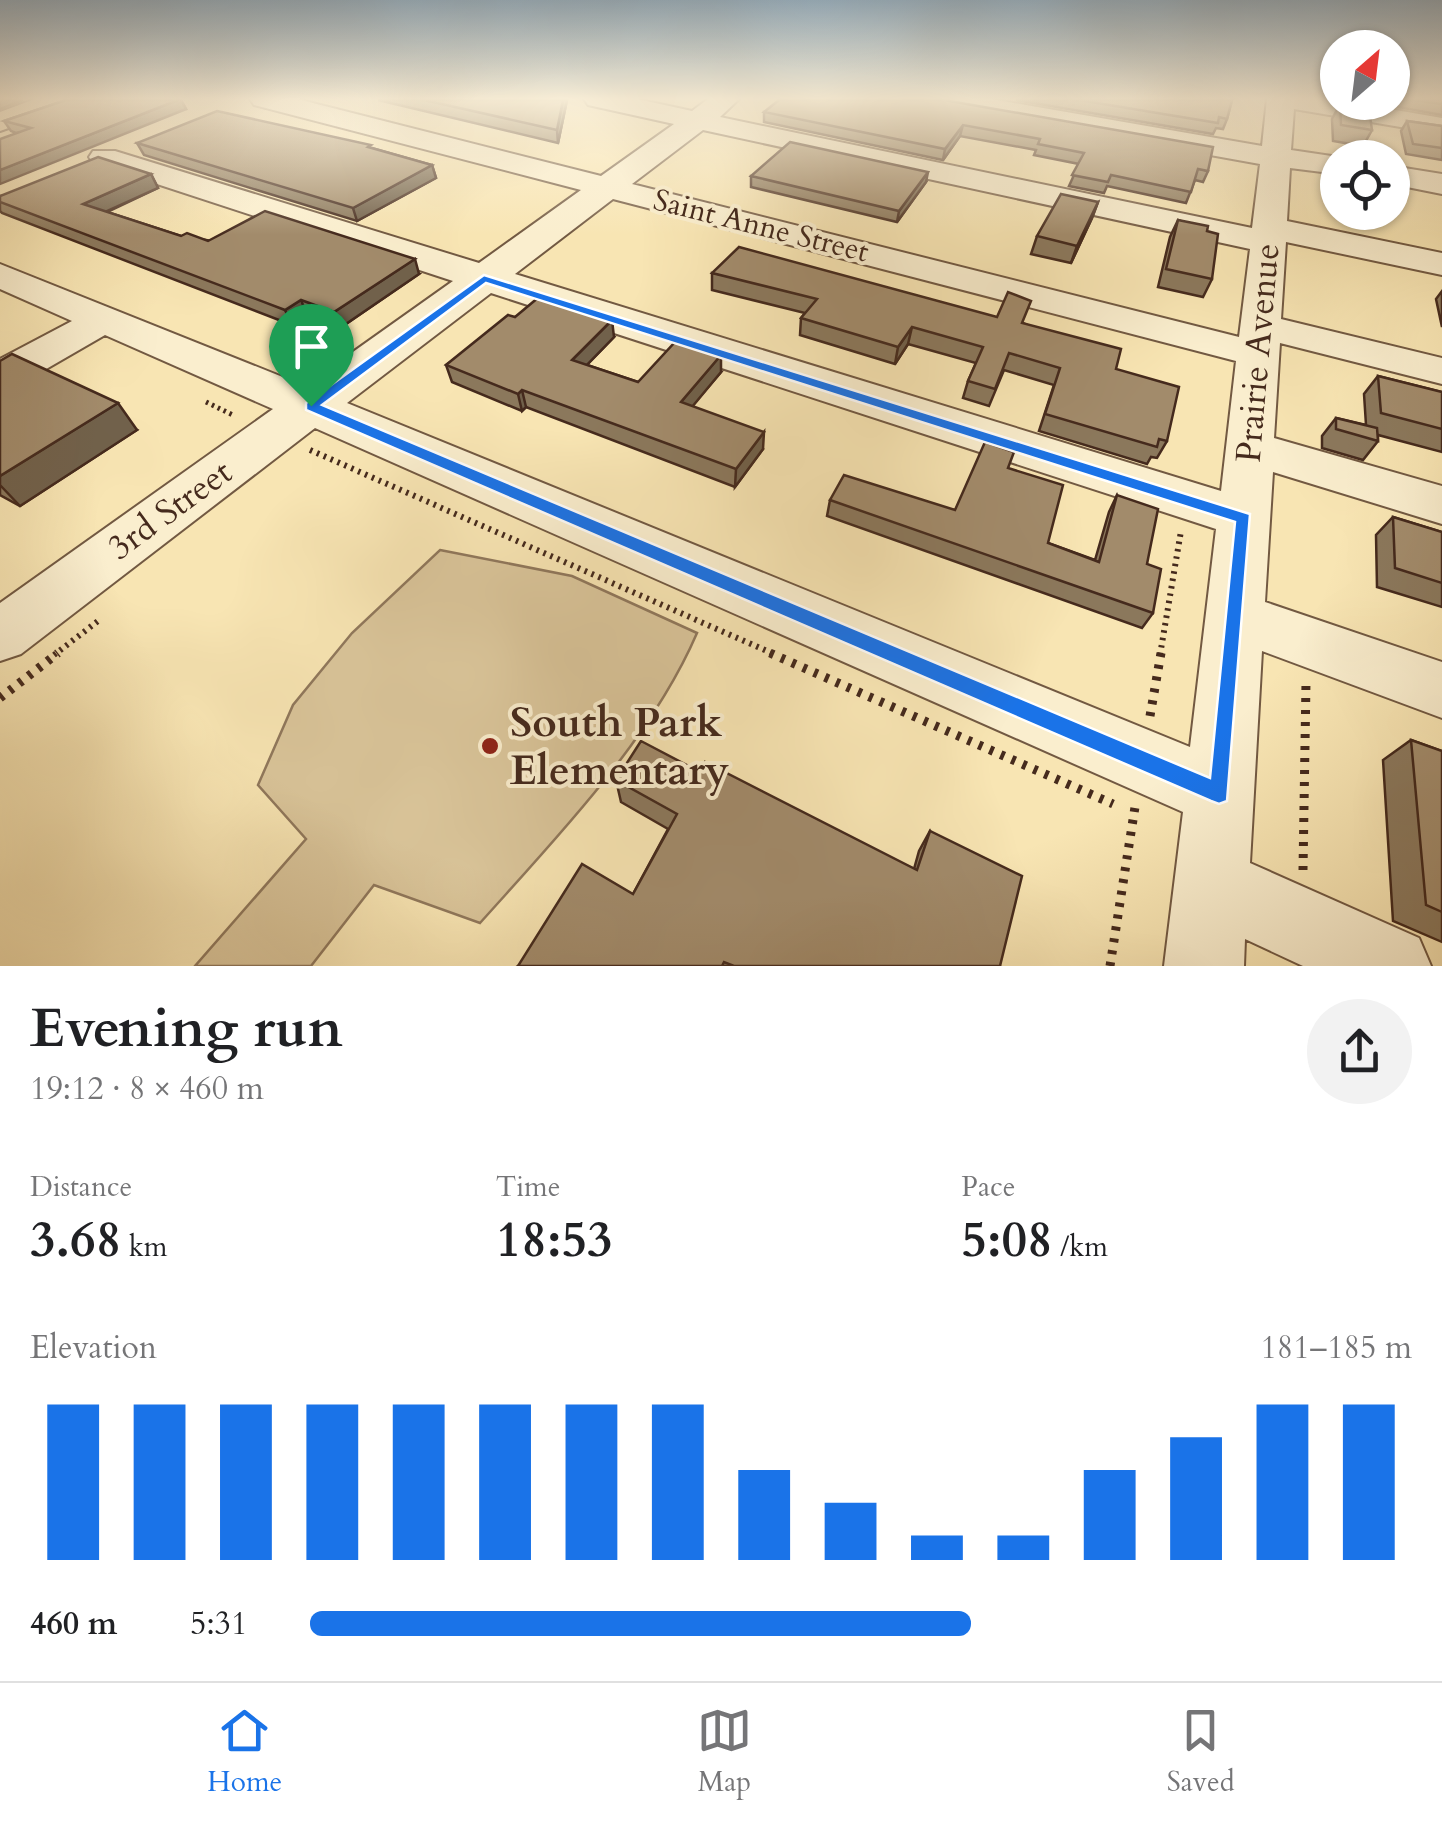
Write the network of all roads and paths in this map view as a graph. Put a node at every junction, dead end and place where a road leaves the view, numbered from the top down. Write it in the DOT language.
graph roads {
  1 [pos="438,144"];
  2 [pos="666,144"];
  3 [pos="864,144"];
  4 [pos="1188,144"];
  5 [pos="1277,144"];
  6 [pos="1276,155"];
  7 [pos="104,157"];
  8 [pos="1320,163"];
  9 [pos="1410,179"];
  10 [pos="1442,184"];
  11 [pos="608,187"];
  12 [pos="1269,235"];
  13 [pos="1442,264"];
  14 [pos="0,275"];
  15 [pos="484,278"];
  16 [pos="105,319"];
  17 [pos="1260,340"];
  18 [pos="1442,370"];
  19 [pos="0,377"];
  20 [pos="312,429"];
  21 [pos="1250,448"];
  22 [pos="1186,500"];
  23 [pos="1442,505"];
  24 [pos="1244,518"];
  25 [pos="1235,616"];
  26 [pos="0,636"];
  27 [pos="1307,642"];
  28 [pos="1442,690"];
  29 [pos="1142,760"];
  30 [pos="1219,793"];
  31 [pos="1134,813"];
  32 [pos="1212,884"];
  33 [pos="1302,925"];
  34 [pos="1110,966"];
  35 [pos="1204,966"];
  36 [pos="1392,966"];
  1 -- 11 [label="street, Saint Anne Street"];
  2 -- 11 [label="street, 3rd Street"];
  3 -- 12 [label="street"];
  4 -- 6 [label="street"];
  5 -- 6 [label="street, Prairie Avenue"];
  6 -- 8 [label="street"];
  6 -- 12 [label="street, Prairie Avenue"];
  7 -- 15 [label="street"];
  9 -- 10 [label="street"];
  11 -- 15 [label="street, 3rd Street"];
  11 -- 17 [label="street, Saint Anne Street"];
  12 -- 13 [label="street"];
  12 -- 17 [label="street, Prairie Avenue"];
  14 -- 16 [label="street"];
  15 -- 20 [label="street, 3rd Street"];
  15 -- 22 [label="street"];
  16 -- 19 [label="street"];
  16 -- 20 [label="street"];
  17 -- 18 [label="street, Saint Anne Street"];
  17 -- 21 [label="street, Prairie Avenue"];
  20 -- 26 [label="street, 3rd Street"];
  20 -- 29 [label="street"];
  20 -- 31 [label="path"];
  21 -- 23 [label="street"];
  21 -- 24 [label="street, Prairie Avenue"];
  22 -- 24 [label="street"];
  22 -- 29 [label="path"];
  24 -- 25 [label="street, Prairie Avenue"];
  25 -- 27 [label="street"];
  25 -- 30 [label="street, Prairie Avenue"];
  27 -- 28 [label="street"];
  27 -- 33 [label="path"];
  29 -- 30 [label="street"];
  29 -- 31 [label="path"];
  30 -- 32 [label="street, Prairie Avenue"];
  31 -- 34 [label="path"];
  32 -- 33 [label="street"];
  32 -- 35 [label="street, Prairie Avenue"];
  33 -- 36 [label="street"];
}
